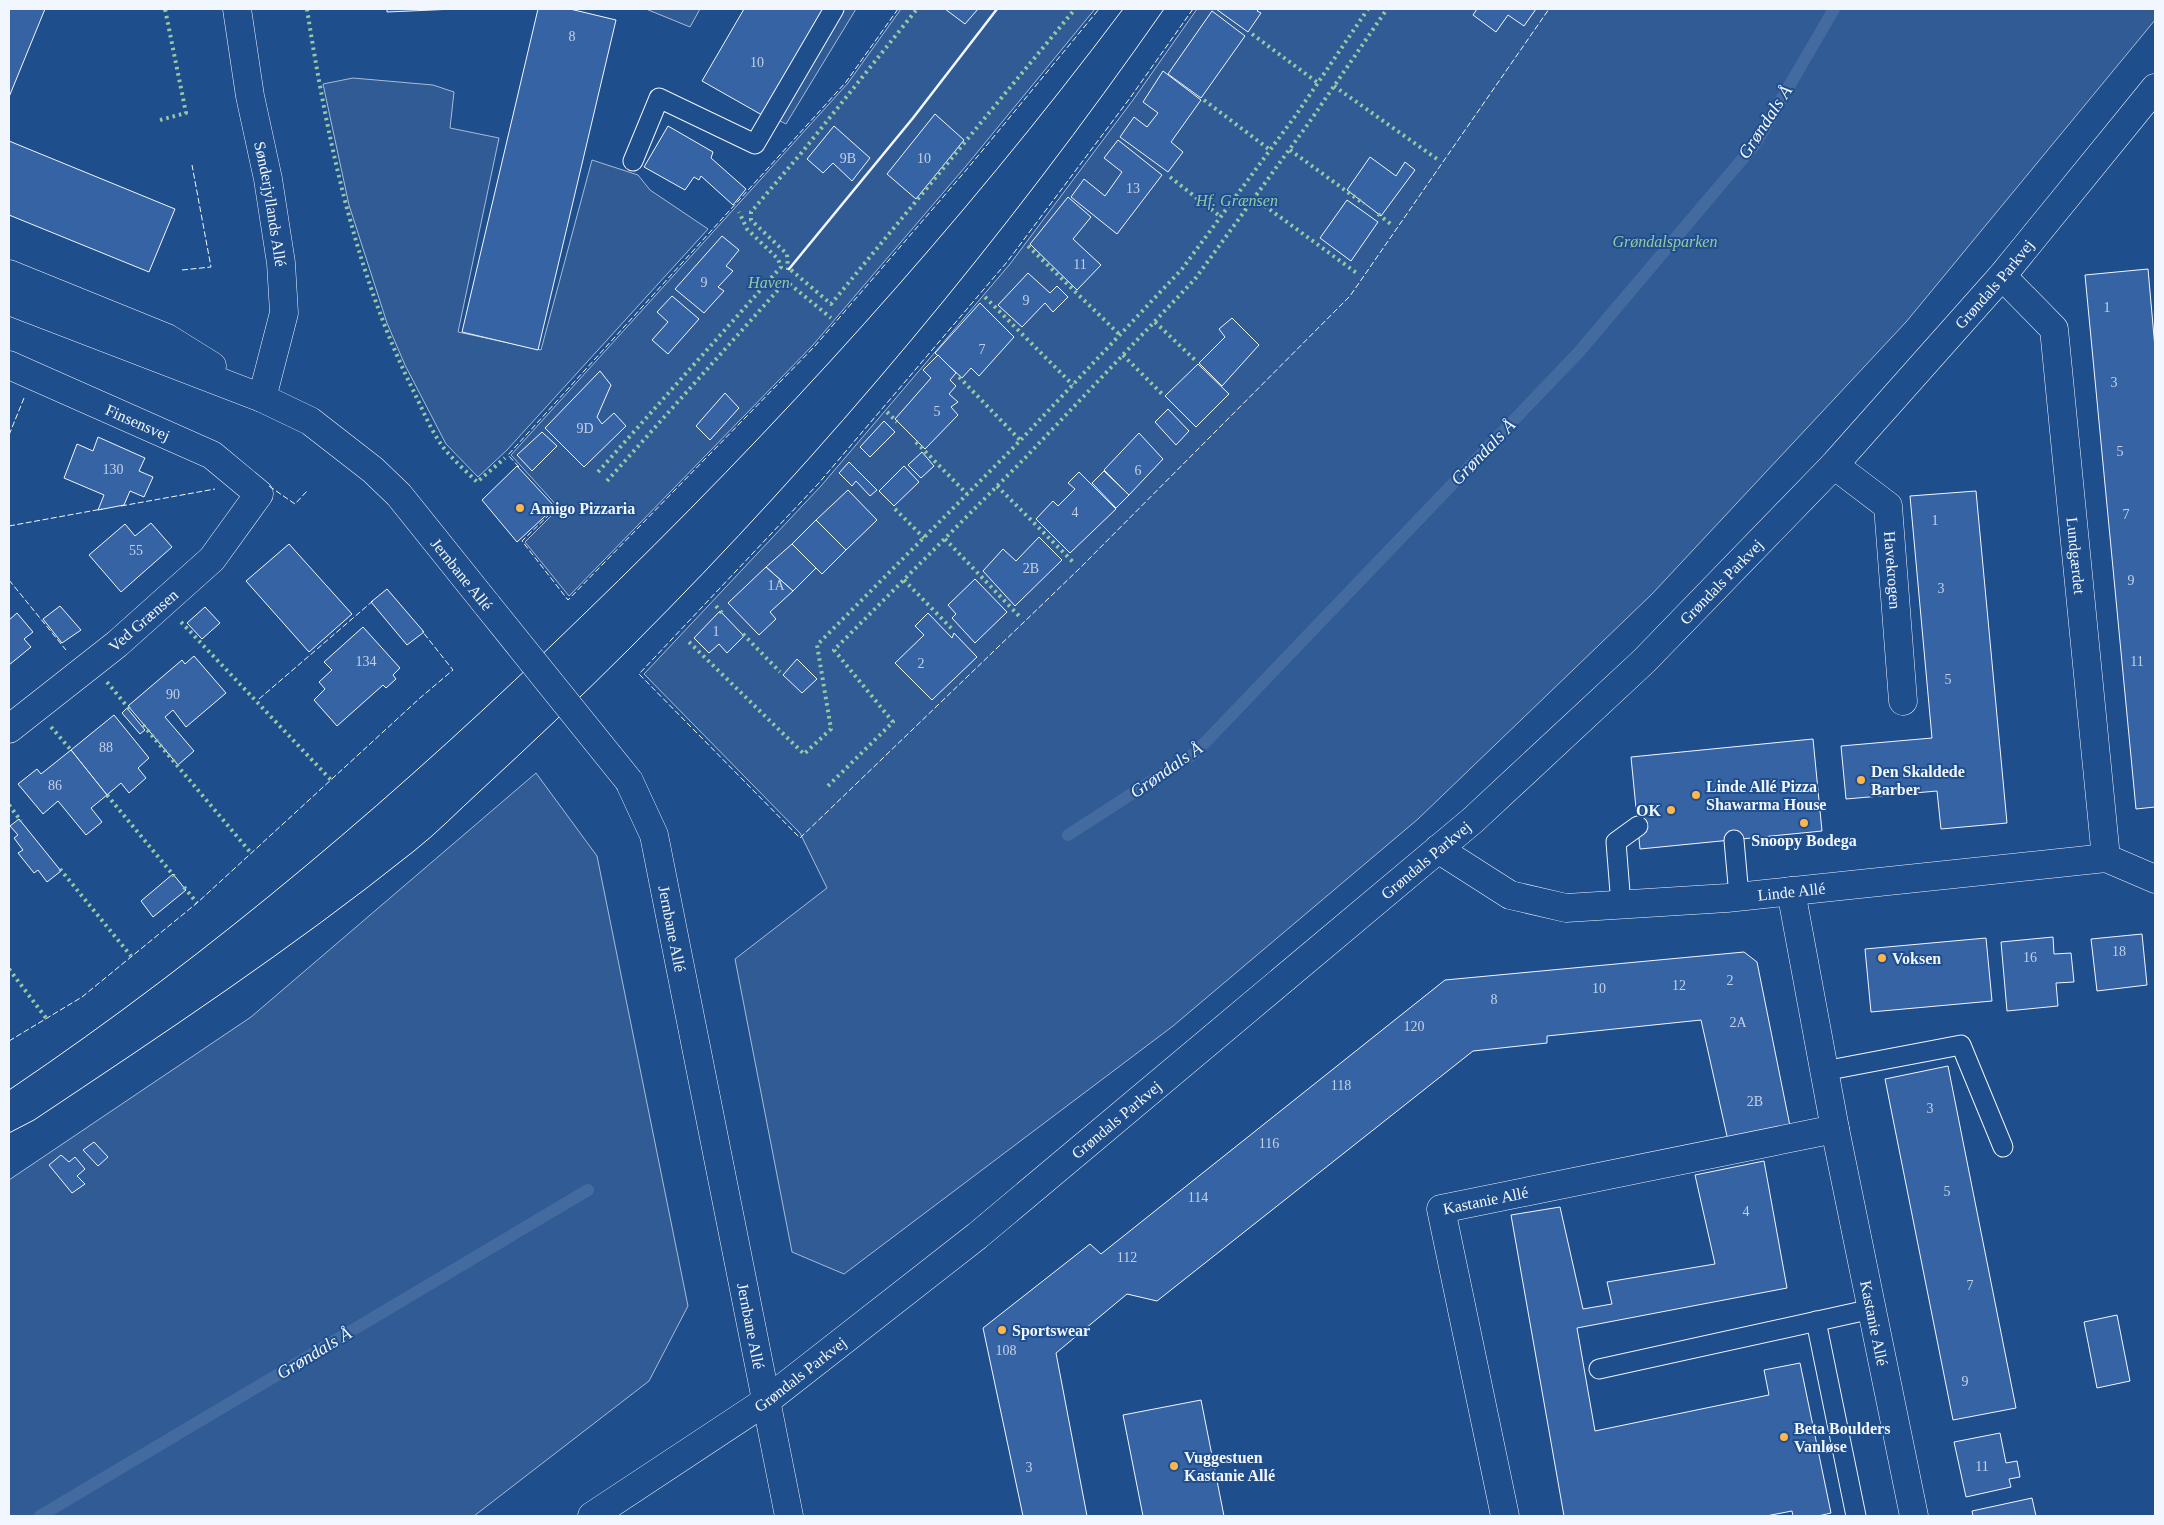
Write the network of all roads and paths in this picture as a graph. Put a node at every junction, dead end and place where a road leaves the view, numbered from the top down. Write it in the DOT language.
graph roads {
  1 [pos="237,9"];
  2 [pos="834,9"];
  3 [pos="2155,88"];
  4 [pos="633,161"];
  5 [pos="9,274"];
  6 [pos="2002,276"];
  7 [pos="9,301"];
  8 [pos="9,365"];
  9 [pos="262,398"];
  10 [pos="1834,465"];
  11 [pos="260,494"];
  12 [pos="1903,701"];
  13 [pos="9,729"];
  14 [pos="1638,826"];
  15 [pos="1734,840"];
  16 [pos="1438,849"];
  17 [pos="2106,858"];
  18 [pos="2155,878"];
  19 [pos="1791,891"];
  20 [pos="1738,896"];
  21 [pos="1622,905"];
  22 [pos="1824,1071"];
  23 [pos="1835,1129"];
  24 [pos="2003,1147"];
  25 [pos="1872,1309"];
  26 [pos="1816,1321"];
  27 [pos="1600,1370"];
  28 [pos="766,1401"];
  29 [pos="592,1516"];
  30 [pos="789,1516"];
  31 [pos="1505,1516"];
  32 [pos="1856,1516"];
  33 [pos="1914,1516"];
  1 -- 9 [label="street, Sønderjyllands Allé"];
  2 -- 4 [label="lane"];
  3 -- 6 [label="street, Grøndals Parkvej"];
  5 -- 9 [label="street"];
  6 -- 10 [label="street, Grøndals Parkvej"];
  6 -- 17 [label="street, Lundgærdet"];
  7 -- 9 [label="street"];
  8 -- 11 [label="street, Finsensvej"];
  9 -- 28 [label="street, Jernbane Allé, bridge"];
  10 -- 12 [label="street, Havekrogen"];
  10 -- 16 [label="street, Grøndals Parkvej"];
  11 -- 13 [label="street, Ved Grænsen"];
  14 -- 21 [label="lane"];
  15 -- 20 [label="lane"];
  16 -- 21 [label="street, Linde Allé"];
  16 -- 28 [label="street, Grøndals Parkvej"];
  17 -- 18 [label="street, Linde Allé"];
  17 -- 19 [label="street, Linde Allé"];
  19 -- 20 [label="street, Linde Allé"];
  19 -- 22 [label="street, Kastanie Allé"];
  20 -- 21 [label="street, Linde Allé"];
  22 -- 23 [label="street, Kastanie Allé"];
  22 -- 24 [label="lane"];
  23 -- 25 [label="street, Kastanie Allé"];
  23 -- 31 [label="street, Kastanie Allé"];
  25 -- 26 [label="lane"];
  25 -- 33 [label="street, Kastanie Allé"];
  26 -- 27 [label="lane"];
  26 -- 32 [label="lane"];
  28 -- 29 [label="street, Grøndals Parkvej"];
  28 -- 30 [label="street, Jernbane Allé"];
}
